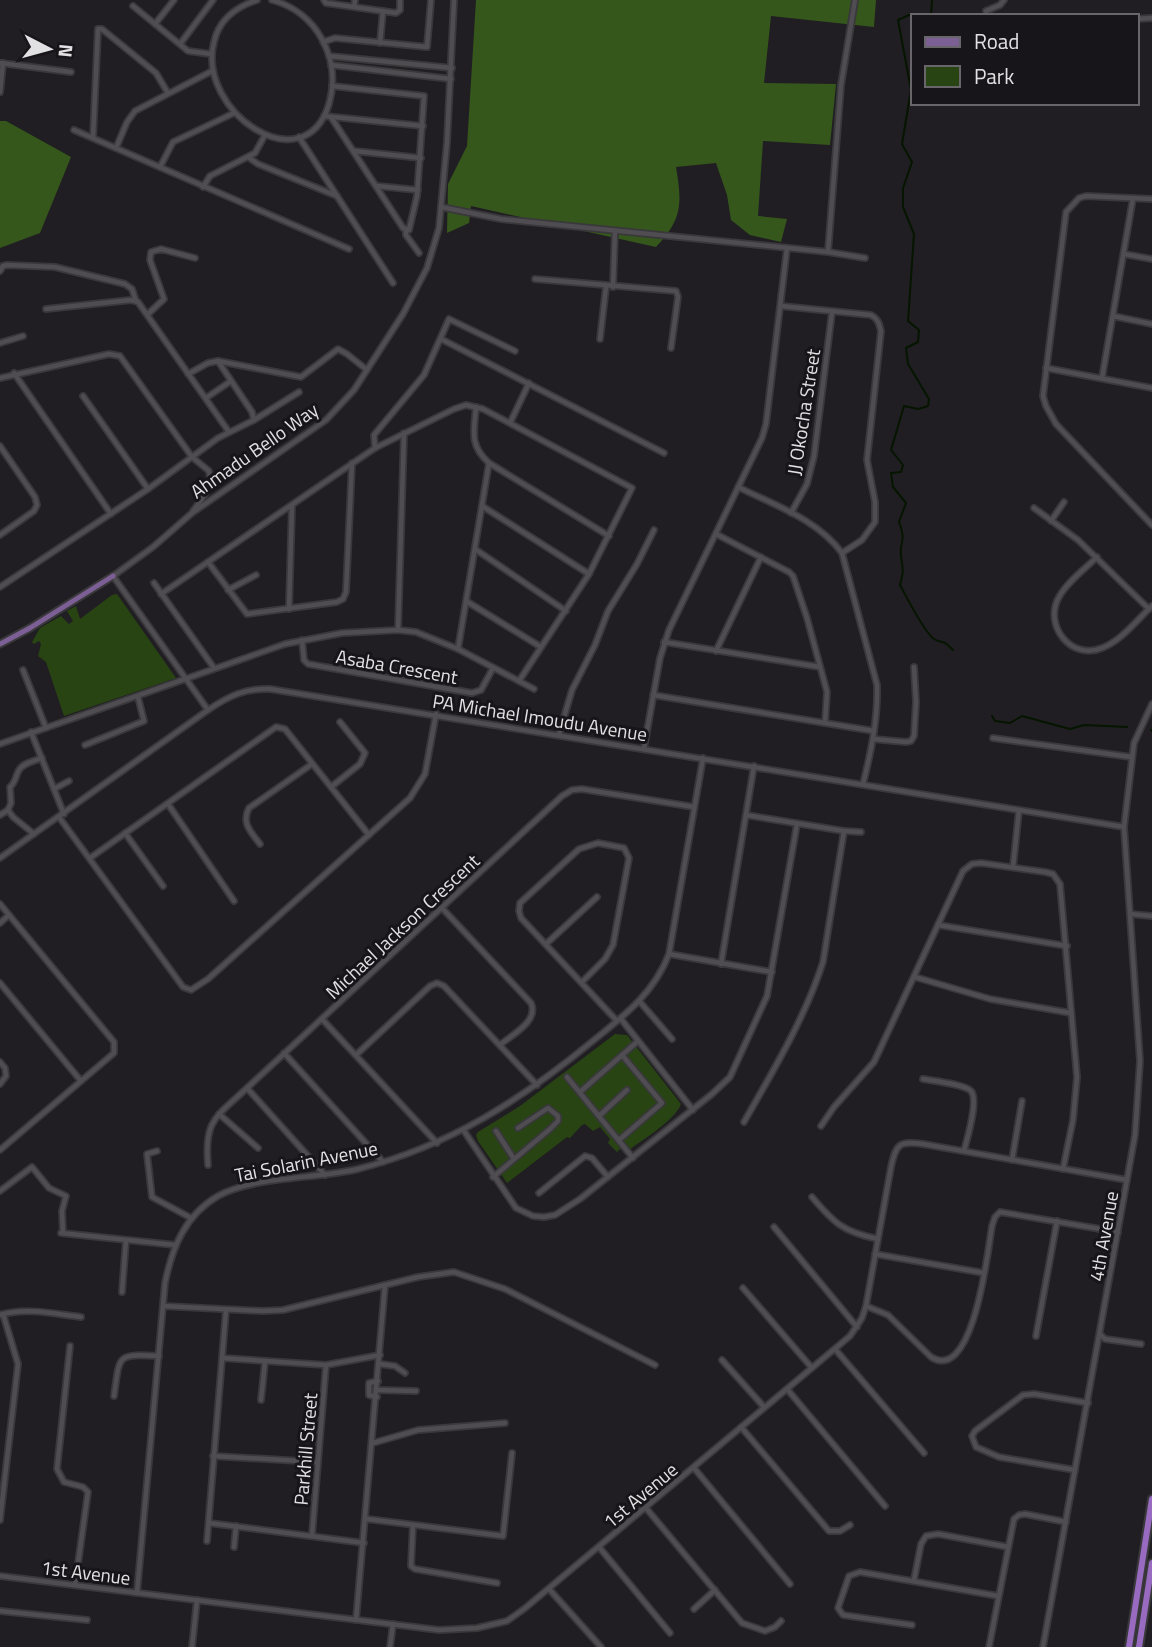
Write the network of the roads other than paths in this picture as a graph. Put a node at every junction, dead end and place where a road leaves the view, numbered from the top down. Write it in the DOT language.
graph roads {
  1 [pos="174,0"];
  2 [pos="213,0"];
  3 [pos="257,0"];
  4 [pos="272,0"];
  5 [pos="324,0"];
  6 [pos="355,0"];
  7 [pos="400,0"];
  8 [pos="431,0"];
  9 [pos="454,0"];
  10 [pos="855,0"];
  11 [pos="1004,0"];
  12 [pos="290,3"];
  13 [pos="133,6"];
  14 [pos="354,7"];
  15 [pos="383,11"];
  16 [pos="986,11"];
  17 [pos="155,24"];
  18 [pos="323,42"];
  19 [pos="380,43"];
  20 [pos="180,44"];
  21 [pos="211,54"];
  22 [pos="330,57"];
  23 [pos="2,63"];
  24 [pos="331,65"];
  25 [pos="434,66"];
  26 [pos="452,68"];
  27 [pos="212,71"];
  28 [pos="71,72"];
  29 [pos="433,76"];
  30 [pos="451,79"];
  31 [pos="332,86"];
  32 [pos="0,92"];
  33 [pos="168,93"];
  34 [pos="234,113"];
  35 [pos="324,116"];
  36 [pos="331,117"];
  37 [pos="423,126"];
  38 [pos="74,130"];
  39 [pos="265,135"];
  40 [pos="299,137"];
  41 [pos="93,138"];
  42 [pos="116,148"];
  43 [pos="354,151"];
  44 [pos="248,157"];
  45 [pos="421,158"];
  46 [pos="160,167"];
  47 [pos="376,186"];
  48 [pos="203,187"];
  49 [pos="418,190"];
  50 [pos="337,195"];
  51 [pos="1133,198"];
  52 [pos="1152,199"];
  53 [pos="441,207"];
  54 [pos="406,230"];
  55 [pos="615,231"];
  56 [pos="787,248"];
  57 [pos="349,249"];
  58 [pos="828,252"];
  59 [pos="419,253"];
  60 [pos="1124,254"];
  61 [pos="195,258"];
  62 [pos="865,258"];
  63 [pos="1152,259"];
  64 [pos="0,271"];
  65 [pos="535,279"];
  66 [pos="393,283"];
  67 [pos="610,287"];
  68 [pos="136,301"];
  69 [pos="781,306"];
  70 [pos="46,309"];
  71 [pos="832,312"];
  72 [pos="148,314"];
  73 [pos="1113,316"];
  74 [pos="1152,324"];
  75 [pos="23,336"];
  76 [pos="441,339"];
  77 [pos="600,339"];
  78 [pos="0,342"];
  79 [pos="671,348"];
  80 [pos="515,351"];
  81 [pos="218,360"];
  82 [pos="1046,368"];
  83 [pos="367,370"];
  84 [pos="15,373"];
  85 [pos="187,374"];
  86 [pos="0,378"];
  87 [pos="1102,378"];
  88 [pos="231,381"];
  89 [pos="529,383"];
  90 [pos="1152,388"];
  91 [pos="299,392"];
  92 [pos="83,396"];
  93 [pos="205,398"];
  94 [pos="476,407"];
  95 [pos="254,420"];
  96 [pos="510,423"];
  97 [pos="229,432"];
  98 [pos="404,433"];
  99 [pos="0,446"];
  100 [pos="376,448"];
  101 [pos="664,453"];
  102 [pos="192,457"];
  103 [pos="352,463"];
  104 [pos="489,463"];
  105 [pos="738,487"];
  106 [pos="148,489"];
  107 [pos="1064,502"];
  108 [pos="292,503"];
  109 [pos="482,506"];
  110 [pos="1034,508"];
  111 [pos="192,513"];
  112 [pos="791,513"];
  113 [pos="111,514"];
  114 [pos="1152,515"];
  115 [pos="1147,520"];
  116 [pos="1051,521"];
  117 [pos="1152,525"];
  118 [pos="654,530"];
  119 [pos="716,534"];
  120 [pos="0,535"];
  121 [pos="609,536"];
  122 [pos="475,549"];
  123 [pos="842,553"];
  124 [pos="761,557"];
  125 [pos="1097,557"];
  126 [pos="208,562"];
  127 [pos="589,574"];
  128 [pos="256,575"];
  129 [pos="113,576"];
  130 [pos="154,583"];
  131 [pos="0,587"];
  132 [pos="228,590"];
  133 [pos="161,594"];
  134 [pos="466,601"];
  135 [pos="1150,607"];
  136 [pos="289,609"];
  137 [pos="566,611"];
  138 [pos="398,630"];
  139 [pos="302,640"];
  140 [pos="664,642"];
  141 [pos="0,644"];
  142 [pos="541,647"];
  143 [pos="458,649"];
  144 [pos="716,651"];
  145 [pos="493,667"];
  146 [pos="820,667"];
  147 [pos="914,667"];
  148 [pos="214,668"];
  149 [pos="23,670"];
  150 [pos="187,679"];
  151 [pos="519,681"];
  152 [pos="534,689"];
  153 [pos="653,695"];
  154 [pos="138,697"];
  155 [pos="1152,704"];
  156 [pos="208,710"];
  157 [pos="436,715"];
  158 [pos="340,722"];
  159 [pos="825,723"];
  160 [pos="46,728"];
  161 [pos="874,731"];
  162 [pos="32,732"];
  163 [pos="559,734"];
  164 [pos="993,738"];
  165 [pos="873,739"];
  166 [pos="0,744"];
  167 [pos="85,745"];
  168 [pos="644,748"];
  169 [pos="1131,757"];
  170 [pos="41,758"];
  171 [pos="704,758"];
  172 [pos="312,764"];
  173 [pos="754,766"];
  174 [pos="69,781"];
  175 [pos="863,785"];
  176 [pos="331,787"];
  177 [pos="54,789"];
  178 [pos="168,803"];
  179 [pos="694,807"];
  180 [pos="8,810"];
  181 [pos="1019,810"];
  182 [pos="0,815"];
  183 [pos="61,815"];
  184 [pos="746,815"];
  185 [pos="797,824"];
  186 [pos="1124,827"];
  187 [pos="844,831"];
  188 [pos="861,832"];
  189 [pos="125,833"];
  190 [pos="34,834"];
  191 [pos="369,835"];
  192 [pos="260,844"];
  193 [pos="0,858"];
  194 [pos="90,858"];
  195 [pos="1013,867"];
  196 [pos="163,886"];
  197 [pos="597,897"];
  198 [pos="234,901"];
  199 [pos="0,904"];
  200 [pos="442,908"];
  201 [pos="1130,914"];
  202 [pos="9,915"];
  203 [pos="1152,916"];
  204 [pos="0,922"];
  205 [pos="938,925"];
  206 [pos="546,944"];
  207 [pos="1067,946"];
  208 [pos="669,954"];
  209 [pos="721,964"];
  210 [pos="772,971"];
  211 [pos="915,977"];
  212 [pos="582,982"];
  213 [pos="0,983"];
  214 [pos="640,1002"];
  215 [pos="1071,1013"];
  216 [pos="322,1019"];
  217 [pos="619,1020"];
  218 [pos="672,1039"];
  219 [pos="638,1041"];
  220 [pos="500,1045"];
  221 [pos="284,1053"];
  222 [pos="356,1055"];
  223 [pos="621,1055"];
  224 [pos="0,1062"];
  225 [pos="567,1077"];
  226 [pos="922,1079"];
  227 [pos="81,1081"];
  228 [pos="0,1084"];
  229 [pos="537,1085"];
  230 [pos="247,1088"];
  231 [pos="627,1090"];
  232 [pos="580,1092"];
  233 [pos="1022,1101"];
  234 [pos="693,1110"];
  235 [pos="219,1114"];
  236 [pos="599,1116"];
  237 [pos="744,1122"];
  238 [pos="821,1126"];
  239 [pos="518,1128"];
  240 [pos="464,1130"];
  241 [pos="496,1131"];
  242 [pos="619,1140"];
  243 [pos="437,1143"];
  244 [pos="258,1148"];
  245 [pos="0,1150"];
  246 [pos="157,1151"];
  247 [pos="964,1151"];
  248 [pos="633,1158"];
  249 [pos="514,1159"];
  250 [pos="1012,1160"];
  251 [pos="383,1162"];
  252 [pos="208,1166"];
  253 [pos="1063,1168"];
  254 [pos="326,1175"];
  255 [pos="494,1177"];
  256 [pos="608,1177"];
  257 [pos="1127,1180"];
  258 [pos="0,1191"];
  259 [pos="539,1192"];
  260 [pos="812,1197"];
  261 [pos="191,1219"];
  262 [pos="1056,1221"];
  263 [pos="774,1227"];
  264 [pos="1118,1232"];
  265 [pos="878,1239"];
  266 [pos="126,1240"];
  267 [pos="175,1245"];
  268 [pos="875,1254"];
  269 [pos="984,1273"];
  270 [pos="385,1285"];
  271 [pos="743,1288"];
  272 [pos="122,1292"];
  273 [pos="163,1306"];
  274 [pos="866,1306"];
  275 [pos="226,1310"];
  276 [pos="1,1315"];
  277 [pos="81,1317"];
  278 [pos="857,1327"];
  279 [pos="1100,1333"];
  280 [pos="1036,1336"];
  281 [pos="1141,1344"];
  282 [pos="70,1346"];
  283 [pos="835,1349"];
  284 [pos="380,1355"];
  285 [pos="159,1356"];
  286 [pos="222,1358"];
  287 [pos="722,1360"];
  288 [pos="265,1362"];
  289 [pos="380,1364"];
  290 [pos="326,1365"];
  291 [pos="655,1366"];
  292 [pos="811,1368"];
  293 [pos="405,1373"];
  294 [pos="378,1381"];
  295 [pos="787,1389"];
  296 [pos="416,1391"];
  297 [pos="377,1394"];
  298 [pos="114,1396"];
  299 [pos="261,1401"];
  300 [pos="1088,1403"];
  301 [pos="764,1407"];
  302 [pos="505,1423"];
  303 [pos="741,1427"];
  304 [pos="373,1443"];
  305 [pos="512,1453"];
  306 [pos="924,1453"];
  307 [pos="214,1456"];
  308 [pos="317,1462"];
  309 [pos="694,1468"];
  310 [pos="1075,1470"];
  311 [pos="2,1489"];
  312 [pos="1152,1499"];
  313 [pos="885,1506"];
  314 [pos="646,1508"];
  315 [pos="367,1519"];
  316 [pos="0,1520"];
  317 [pos="1066,1522"];
  318 [pos="208,1523"];
  319 [pos="413,1525"];
  320 [pos="850,1525"];
  321 [pos="236,1526"];
  322 [pos="312,1535"];
  323 [pos="207,1541"];
  324 [pos="364,1543"];
  325 [pos="234,1547"];
  326 [pos="1007,1547"];
  327 [pos="599,1548"];
  328 [pos="1152,1563"];
  329 [pos="0,1576"];
  330 [pos="914,1580"];
  331 [pos="496,1583"];
  332 [pos="790,1584"];
  333 [pos="75,1585"];
  334 [pos="549,1589"];
  335 [pos="715,1590"];
  336 [pos="137,1593"];
  337 [pos="998,1596"];
  338 [pos="197,1600"];
  339 [pos="694,1609"];
  340 [pos="0,1611"];
  341 [pos="87,1620"];
  342 [pos="356,1620"];
  343 [pos="780,1621"];
  344 [pos="393,1625"];
  345 [pos="912,1625"];
  346 [pos="670,1633"];
  347 [pos="192,1647"];
  348 [pos="390,1647"];
  349 [pos="601,1647"];
  350 [pos="989,1647"];
  351 [pos="1043,1647"];
  352 [pos="1129,1647"];
  353 [pos="1137,1647"];
  1 -- 17 [label="street"];
  2 -- 20 [label="street"];
  3 -- 21 [label="street"];
  4 -- 12 [label="street"];
  5 -- 14 [label="street"];
  6 -- 14 [label="street"];
  7 -- 15 [label="street"];
  8 -- 19 [label="street"];
  9 -- 26 [label="street, Ahmadu Bello Way"];
  10 -- 58 [label="street"];
  11 -- 16 [label="street"];
  12 -- 18 [label="street"];
  13 -- 17 [label="street"];
  14 -- 15 [label="street"];
  15 -- 19 [label="street"];
  17 -- 20 [label="street"];
  18 -- 19 [label="street"];
  18 -- 22 [label="street"];
  20 -- 21 [label="street"];
  21 -- 27 [label="street"];
  22 -- 24 [label="street"];
  22 -- 25 [label="street"];
  23 -- 28 [label="street"];
  23 -- 32 [label="street"];
  24 -- 29 [label="street"];
  24 -- 31 [label="street"];
  25 -- 26 [label="street"];
  25 -- 29 [label="street"];
  26 -- 30 [label="street, Ahmadu Bello Way"];
  27 -- 33 [label="street"];
  27 -- 34 [label="street"];
  29 -- 30 [label="street"];
  30 -- 53 [label="street, Ahmadu Bello Way"];
  31 -- 35 [label="street"];
  31 -- 37 [label="street"];
  33 -- 41 [label="street"];
  33 -- 42 [label="street"];
  34 -- 39 [label="street"];
  34 -- 46 [label="street"];
  35 -- 36 [label="street"];
  35 -- 40 [label="street"];
  36 -- 37 [label="street"];
  36 -- 43 [label="street"];
  37 -- 45 [label="street"];
  38 -- 41 [label="street"];
  39 -- 40 [label="street"];
  39 -- 44 [label="street"];
  40 -- 50 [label="street"];
  41 -- 42 [label="street"];
  42 -- 46 [label="street"];
  43 -- 45 [label="street"];
  43 -- 47 [label="street"];
  44 -- 48 [label="street"];
  44 -- 50 [label="street"];
  45 -- 49 [label="street"];
  46 -- 48 [label="street"];
  47 -- 49 [label="street"];
  47 -- 54 [label="street"];
  48 -- 57 [label="street"];
  49 -- 54 [label="street"];
  50 -- 66 [label="street"];
  51 -- 52 [label="street"];
  51 -- 60 [label="street"];
  51 -- 82 [label="street"];
  53 -- 55 [label="street"];
  53 -- 83 [label="street, Ahmadu Bello Way"];
  54 -- 59 [label="street"];
  55 -- 56 [label="street"];
  55 -- 67 [label="street"];
  56 -- 58 [label="street"];
  56 -- 69 [label="street"];
  58 -- 62 [label="street"];
  60 -- 63 [label="street"];
  60 -- 73 [label="street"];
  61 -- 72 [label="street"];
  64 -- 68 [label="street"];
  65 -- 67 [label="street"];
  67 -- 77 [label="street"];
  67 -- 79 [label="street"];
  68 -- 70 [label="street"];
  68 -- 72 [label="street"];
  69 -- 71 [label="street"];
  69 -- 105 [label="street"];
  71 -- 112 [label="street, JJ Okocha Street"];
  71 -- 123 [label="street"];
  72 -- 85 [label="street"];
  73 -- 74 [label="street"];
  73 -- 87 [label="street"];
  75 -- 78 [label="street"];
  76 -- 80 [label="street"];
  76 -- 89 [label="street"];
  76 -- 100 [label="street"];
  81 -- 83 [label="street"];
  81 -- 85 [label="street"];
  81 -- 88 [label="street"];
  82 -- 87 [label="street"];
  82 -- 115 [label="street"];
  83 -- 111 [label="street, Ahmadu Bello Way"];
  84 -- 86 [label="street"];
  84 -- 102 [label="street"];
  84 -- 113 [label="street"];
  85 -- 93 [label="street"];
  87 -- 90 [label="street"];
  88 -- 93 [label="street"];
  88 -- 95 [label="street"];
  89 -- 96 [label="street"];
  89 -- 101 [label="street"];
  91 -- 95 [label="street"];
  92 -- 106 [label="street"];
  93 -- 97 [label="street"];
  94 -- 96 [label="street"];
  94 -- 98 [label="street"];
  94 -- 104 [label="street"];
  95 -- 97 [label="street"];
  96 -- 121 [label="street"];
  97 -- 102 [label="street"];
  98 -- 100 [label="street"];
  98 -- 138 [label="street"];
  99 -- 120 [label="street"];
  100 -- 103 [label="street"];
  102 -- 106 [label="street"];
  102 -- 111 [label="street"];
  103 -- 108 [label="street"];
  103 -- 136 [label="street"];
  104 -- 109 [label="street"];
  104 -- 121 [label="street"];
  105 -- 112 [label="street"];
  105 -- 119 [label="street"];
  106 -- 113 [label="street"];
  107 -- 116 [label="street"];
  108 -- 126 [label="street"];
  108 -- 136 [label="street"];
  109 -- 122 [label="street"];
  109 -- 127 [label="street"];
  110 -- 116 [label="street"];
  111 -- 129 [label="street, Ahmadu Bello Way"];
  112 -- 123 [label="street"];
  113 -- 131 [label="street"];
  114 -- 115 [label="street"];
  115 -- 117 [label="street"];
  116 -- 125 [label="street"];
  118 -- 163 [label="street"];
  119 -- 124 [label="street"];
  119 -- 140 [label="street"];
  121 -- 127 [label="street"];
  122 -- 134 [label="street"];
  122 -- 137 [label="street"];
  123 -- 161 [label="street"];
  124 -- 144 [label="street"];
  124 -- 146 [label="street"];
  125 -- 135 [label="street"];
  125 -- 135 [label="street"];
  126 -- 132 [label="street"];
  126 -- 133 [label="street"];
  127 -- 137 [label="street"];
  128 -- 132 [label="street"];
  129 -- 141 [label="main road, Ahmadu Bello Way"];
  129 -- 150 [label="street"];
  130 -- 133 [label="street"];
  132 -- 136 [label="street"];
  133 -- 148 [label="street"];
  134 -- 142 [label="street"];
  134 -- 143 [label="street"];
  137 -- 142 [label="street"];
  138 -- 139 [label="street"];
  138 -- 143 [label="street"];
  139 -- 145 [label="street, Asaba Crescent"];
  139 -- 148 [label="street"];
  140 -- 144 [label="street"];
  140 -- 153 [label="street"];
  142 -- 151 [label="street"];
  143 -- 145 [label="street"];
  144 -- 146 [label="street"];
  145 -- 151 [label="street"];
  146 -- 159 [label="street"];
  147 -- 165 [label="street"];
  148 -- 150 [label="street"];
  149 -- 160 [label="street"];
  150 -- 154 [label="street"];
  150 -- 156 [label="street"];
  151 -- 152 [label="street"];
  153 -- 159 [label="street"];
  153 -- 168 [label="street"];
  154 -- 160 [label="street"];
  154 -- 167 [label="street"];
  155 -- 169 [label="street, 4th Avenue"];
  156 -- 157 [label="street, PA Michael Imoudu Avenue"];
  156 -- 183 [label="street, PA Michael Imoudu Avenue"];
  157 -- 163 [label="street, PA Michael Imoudu Avenue"];
  157 -- 191 [label="street"];
  158 -- 176 [label="street"];
  159 -- 161 [label="street"];
  160 -- 162 [label="street"];
  161 -- 165 [label="street"];
  162 -- 166 [label="street"];
  162 -- 170 [label="street"];
  163 -- 168 [label="street, PA Michael Imoudu Avenue"];
  164 -- 169 [label="street"];
  165 -- 175 [label="street"];
  168 -- 171 [label="street, PA Michael Imoudu Avenue"];
  169 -- 186 [label="street, 4th Avenue"];
  170 -- 177 [label="street"];
  170 -- 180 [label="street"];
  171 -- 173 [label="street, PA Michael Imoudu Avenue"];
  171 -- 179 [label="street, Tai Solarin Avenue"];
  172 -- 176 [label="street"];
  172 -- 178 [label="street"];
  172 -- 192 [label="street"];
  173 -- 175 [label="street, PA Michael Imoudu Avenue"];
  173 -- 184 [label="street"];
  174 -- 177 [label="street"];
  175 -- 181 [label="street, PA Michael Imoudu Avenue"];
  176 -- 191 [label="street"];
  177 -- 183 [label="street"];
  178 -- 189 [label="street"];
  178 -- 198 [label="street"];
  179 -- 200 [label="street, Michael Jackson Crescent"];
  179 -- 208 [label="street, Tai Solarin Avenue"];
  180 -- 182 [label="street"];
  180 -- 190 [label="street"];
  181 -- 186 [label="street, PA Michael Imoudu Avenue"];
  181 -- 195 [label="street"];
  183 -- 190 [label="street, PA Michael Imoudu Avenue"];
  183 -- 194 [label="street"];
  184 -- 185 [label="street"];
  184 -- 209 [label="street"];
  185 -- 187 [label="street"];
  185 -- 210 [label="street"];
  186 -- 201 [label="street, 4th Avenue"];
  187 -- 188 [label="street"];
  187 -- 237 [label="street"];
  189 -- 194 [label="street"];
  189 -- 196 [label="street"];
  190 -- 193 [label="street, PA Michael Imoudu Avenue"];
  191 -- 194 [label="street"];
  195 -- 205 [label="street"];
  195 -- 207 [label="street"];
  197 -- 206 [label="street"];
  199 -- 202 [label="street"];
  200 -- 216 [label="street, Michael Jackson Crescent"];
  200 -- 220 [label="street"];
  201 -- 203 [label="street"];
  201 -- 257 [label="street, 4th Avenue"];
  202 -- 204 [label="street"];
  202 -- 227 [label="street"];
  205 -- 207 [label="street"];
  205 -- 211 [label="street"];
  206 -- 212 [label="street"];
  206 -- 212 [label="street"];
  207 -- 215 [label="street"];
  208 -- 209 [label="street"];
  208 -- 214 [label="street, Tai Solarin Avenue"];
  209 -- 210 [label="street"];
  210 -- 234 [label="street"];
  211 -- 215 [label="street"];
  211 -- 238 [label="street"];
  212 -- 217 [label="street"];
  213 -- 227 [label="street"];
  214 -- 217 [label="street, Tai Solarin Avenue"];
  214 -- 218 [label="street"];
  215 -- 253 [label="street"];
  216 -- 221 [label="street, Michael Jackson Crescent"];
  216 -- 222 [label="street"];
  217 -- 219 [label="street"];
  217 -- 229 [label="street, Tai Solarin Avenue"];
  219 -- 223 [label="street"];
  219 -- 234 [label="street"];
  220 -- 222 [label="street"];
  220 -- 229 [label="street"];
  221 -- 230 [label="street, Michael Jackson Crescent"];
  221 -- 251 [label="street"];
  222 -- 243 [label="street"];
  223 -- 232 [label="street"];
  223 -- 242 [label="street"];
  224 -- 228 [label="street"];
  225 -- 232 [label="street"];
  226 -- 247 [label="street"];
  227 -- 245 [label="street"];
  229 -- 240 [label="street, Tai Solarin Avenue"];
  230 -- 235 [label="street, Michael Jackson Crescent"];
  230 -- 254 [label="street"];
  231 -- 236 [label="street"];
  232 -- 236 [label="street"];
  233 -- 250 [label="street"];
  234 -- 248 [label="street"];
  235 -- 244 [label="street"];
  235 -- 252 [label="street"];
  236 -- 242 [label="street"];
  239 -- 249 [label="street"];
  240 -- 243 [label="street, Tai Solarin Avenue"];
  240 -- 255 [label="street"];
  241 -- 249 [label="street"];
  242 -- 248 [label="street"];
  243 -- 251 [label="street, Tai Solarin Avenue"];
  246 -- 261 [label="street"];
  247 -- 250 [label="street, 1st Avenue"];
  247 -- 265 [label="street, 1st Avenue"];
  248 -- 256 [label="street"];
  249 -- 255 [label="street"];
  250 -- 253 [label="street, 1st Avenue"];
  251 -- 254 [label="street, Tai Solarin Avenue"];
  253 -- 257 [label="street, 1st Avenue"];
  254 -- 261 [label="street, Tai Solarin Avenue"];
  255 -- 256 [label="street"];
  256 -- 259 [label="street"];
  257 -- 264 [label="street, 4th Avenue"];
  258 -- 266 [label="street"];
  260 -- 265 [label="street"];
  261 -- 267 [label="street, Tai Solarin Avenue"];
  262 -- 264 [label="street"];
  262 -- 269 [label="street"];
  262 -- 280 [label="street"];
  263 -- 278 [label="street"];
  264 -- 279 [label="street, 4th Avenue"];
  265 -- 268 [label="street, 1st Avenue"];
  266 -- 267 [label="street"];
  266 -- 272 [label="street"];
  267 -- 273 [label="street, Tai Solarin Avenue"];
  268 -- 269 [label="street"];
  268 -- 274 [label="street, 1st Avenue"];
  269 -- 274 [label="street"];
  270 -- 275 [label="street"];
  270 -- 284 [label="street"];
  270 -- 291 [label="street"];
  271 -- 292 [label="street"];
  273 -- 275 [label="street"];
  273 -- 285 [label="street, Tai Solarin Avenue"];
  274 -- 278 [label="street, 1st Avenue"];
  275 -- 286 [label="street"];
  276 -- 277 [label="street"];
  276 -- 311 [label="street"];
  278 -- 283 [label="street, 1st Avenue"];
  279 -- 281 [label="street"];
  279 -- 300 [label="street, 4th Avenue"];
  282 -- 333 [label="street"];
  283 -- 292 [label="street, 1st Avenue"];
  283 -- 306 [label="street"];
  284 -- 289 [label="street"];
  284 -- 290 [label="street"];
  285 -- 298 [label="street"];
  285 -- 336 [label="street, Tai Solarin Avenue"];
  286 -- 288 [label="street"];
  286 -- 307 [label="street"];
  287 -- 301 [label="street"];
  288 -- 290 [label="street"];
  288 -- 299 [label="street"];
  289 -- 293 [label="street"];
  289 -- 294 [label="street"];
  290 -- 308 [label="street, Parkhill Street"];
  292 -- 295 [label="street, 1st Avenue"];
  294 -- 297 [label="street"];
  294 -- 297 [label="street"];
  295 -- 301 [label="street, 1st Avenue"];
  295 -- 313 [label="street"];
  296 -- 297 [label="street"];
  297 -- 304 [label="street"];
  300 -- 310 [label="street, 4th Avenue"];
  300 -- 310 [label="street"];
  301 -- 303 [label="street, 1st Avenue"];
  302 -- 304 [label="street"];
  303 -- 309 [label="street, 1st Avenue"];
  303 -- 320 [label="street"];
  304 -- 315 [label="street"];
  305 -- 319 [label="street"];
  307 -- 308 [label="street"];
  307 -- 318 [label="street"];
  308 -- 322 [label="street, Parkhill Street"];
  309 -- 314 [label="street, 1st Avenue"];
  309 -- 332 [label="street"];
  310 -- 317 [label="street, 4th Avenue"];
  311 -- 316 [label="street"];
  312 -- 352 [label="highway"];
  314 -- 327 [label="street, 1st Avenue"];
  314 -- 335 [label="street"];
  315 -- 319 [label="street"];
  315 -- 324 [label="street"];
  317 -- 326 [label="street"];
  317 -- 351 [label="street, 4th Avenue"];
  318 -- 321 [label="street"];
  318 -- 323 [label="street"];
  319 -- 331 [label="street"];
  321 -- 322 [label="street"];
  321 -- 325 [label="street"];
  322 -- 324 [label="street"];
  324 -- 342 [label="street"];
  326 -- 330 [label="street"];
  326 -- 337 [label="street"];
  327 -- 334 [label="street, 1st Avenue"];
  327 -- 346 [label="street"];
  328 -- 353 [label="highway"];
  329 -- 333 [label="street, 1st Avenue"];
  330 -- 337 [label="street"];
  330 -- 345 [label="street"];
  333 -- 336 [label="street, 1st Avenue"];
  334 -- 344 [label="street, 1st Avenue"];
  334 -- 349 [label="street"];
  335 -- 339 [label="street"];
  335 -- 343 [label="street"];
  336 -- 338 [label="street, 1st Avenue"];
  337 -- 350 [label="street"];
  338 -- 342 [label="street, 1st Avenue"];
  338 -- 347 [label="street"];
  340 -- 341 [label="street"];
  342 -- 344 [label="street, 1st Avenue"];
  344 -- 348 [label="street"];
}
